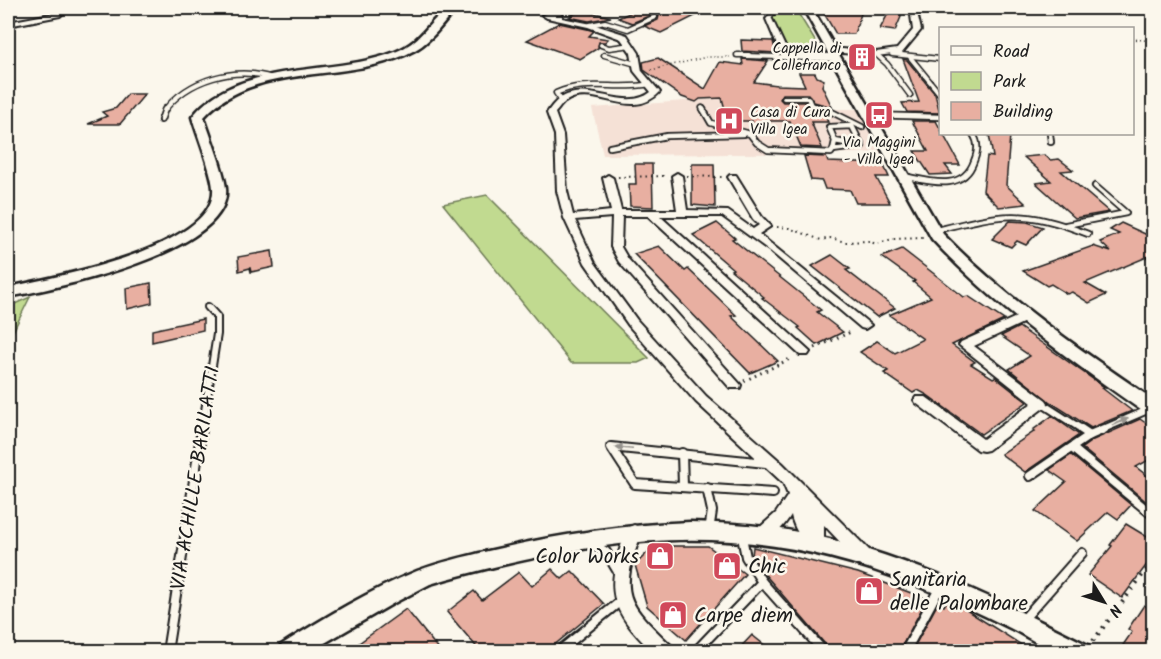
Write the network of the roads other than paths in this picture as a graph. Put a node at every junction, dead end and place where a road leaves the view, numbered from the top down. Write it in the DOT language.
graph roads {
  1 [pos="65,8"];
  2 [pos="452,8"];
  3 [pos="775,8"];
  4 [pos="807,8"];
  5 [pos="912,8"];
  6 [pos="655,16"];
  7 [pos="551,17"];
  8 [pos="770,18"];
  9 [pos="8,24"];
  10 [pos="590,25"];
  11 [pos="601,45"];
  12 [pos="632,45"];
  13 [pos="876,54"];
  14 [pos="892,54"];
  15 [pos="604,55"];
  16 [pos="737,55"];
  17 [pos="785,55"];
  18 [pos="834,55"];
  19 [pos="746,56"];
  20 [pos="910,57"];
  21 [pos="939,59"];
  22 [pos="637,68"];
  23 [pos="275,79"];
  24 [pos="650,84"];
  25 [pos="939,93"];
  26 [pos="910,95"];
  27 [pos="784,98"];
  28 [pos="561,100"];
  29 [pos="702,108"];
  30 [pos="939,117"];
  31 [pos="161,120"];
  32 [pos="869,123"];
  33 [pos="852,126"];
  34 [pos="750,134"];
  35 [pos="974,135"];
  36 [pos="1050,135"];
  37 [pos="835,141"];
  38 [pos="1051,142"];
  39 [pos="862,146"];
  40 [pos="610,147"];
  41 [pos="833,150"];
  42 [pos="677,176"];
  43 [pos="903,176"];
  44 [pos="733,177"];
  45 [pos="608,178"];
  46 [pos="1095,186"];
  47 [pos="682,212"];
  48 [pos="617,213"];
  49 [pos="652,214"];
  50 [pos="569,218"];
  51 [pos="762,222"];
  52 [pos="742,224"];
  53 [pos="1065,225"];
  54 [pos="753,233"];
  55 [pos="935,234"];
  56 [pos="1088,234"];
  57 [pos="8,292"];
  58 [pos="208,307"];
  59 [pos="1025,317"];
  60 [pos="865,325"];
  61 [pos="804,352"];
  62 [pos="735,385"];
  63 [pos="921,400"];
  64 [pos="1041,403"];
  65 [pos="1152,409"];
  66 [pos="1090,435"];
  67 [pos="1072,448"];
  68 [pos="682,453"];
  69 [pos="781,471"];
  70 [pos="1029,476"];
  71 [pos="683,486"];
  72 [pos="707,488"];
  73 [pos="773,493"];
  74 [pos="799,494"];
  75 [pos="1154,516"];
  76 [pos="634,532"];
  77 [pos="709,532"];
  78 [pos="742,533"];
  79 [pos="763,534"];
  80 [pos="590,542"];
  81 [pos="816,544"];
  82 [pos="1082,553"];
  83 [pos="867,560"];
  84 [pos="622,578"];
  85 [pos="762,582"];
  86 [pos="940,587"];
  87 [pos="622,600"];
  88 [pos="1022,622"];
  89 [pos="1086,647"];
  90 [pos="167,651"];
  91 [pos="289,651"];
  92 [pos="558,651"];
  93 [pos="666,651"];
  94 [pos="695,651"];
  95 [pos="824,651"];
  96 [pos="905,651"];
  1 -- 9 [label="street"];
  2 -- 23 [label="main road"];
  3 -- 8 [label="lane"];
  4 -- 18 [label="main road"];
  5 -- 14 [label="street"];
  6 -- 10 [label="lane"];
  7 -- 10 [label="street"];
  8 -- 17 [label="street"];
  10 -- 12 [label="street"];
  11 -- 12 [label="lane"];
  12 -- 22 [label="street"];
  13 -- 14 [label="street"];
  13 -- 18 [label="street"];
  13 -- 26 [label="lane"];
  14 -- 20 [label="lane"];
  15 -- 22 [label="lane"];
  16 -- 17 [label="lane"];
  17 -- 18 [label="street"];
  18 -- 19 [label="lane"];
  18 -- 32 [label="main road"];
  20 -- 21 [label="lane"];
  20 -- 25 [label="lane"];
  22 -- 24 [label="street"];
  23 -- 31 [label="lane"];
  23 -- 57 [label="main road"];
  24 -- 28 [label="lane"];
  24 -- 28 [label="street"];
  27 -- 32 [label="lane"];
  28 -- 50 [label="street"];
  29 -- 34 [label="lane"];
  30 -- 32 [label="lane"];
  32 -- 33 [label="lane"];
  32 -- 43 [label="main road"];
  33 -- 37 [label="lane"];
  33 -- 39 [label="lane"];
  34 -- 40 [label="lane"];
  34 -- 41 [label="lane"];
  35 -- 43 [label="lane"];
  36 -- 38 [label="lane"];
  37 -- 39 [label="lane"];
  37 -- 41 [label="lane"];
  39 -- 41 [label="lane"];
  42 -- 47 [label="street"];
  43 -- 55 [label="main road"];
  44 -- 51 [label="street"];
  45 -- 48 [label="street"];
  46 -- 53 [label="lane"];
  47 -- 49 [label="street"];
  47 -- 52 [label="street"];
  48 -- 49 [label="street"];
  48 -- 50 [label="street"];
  48 -- 62 [label="street"];
  49 -- 61 [label="street"];
  50 -- 69 [label="street"];
  51 -- 52 [label="street"];
  51 -- 54 [label="street"];
  52 -- 54 [label="street"];
  53 -- 55 [label="lane"];
  53 -- 56 [label="lane"];
  54 -- 60 [label="street"];
  55 -- 59 [label="main road"];
  58 -- 90 [label="lane, VIA ACHILLE BARILATTI"];
  59 -- 64 [label="street"];
  59 -- 65 [label="main road"];
  63 -- 64 [label="street"];
  64 -- 66 [label="lane"];
  66 -- 65 [label="lane, one-way"];
  66 -- 67 [label="lane"];
  67 -- 70 [label="lane"];
  67 -- 75 [label="lane"];
  68 -- 69 [label="lane"];
  68 -- 71 [label="lane"];
  68 -- 71 [label="lane, one-way"];
  69 -- 74 [label="street"];
  71 -- 72 [label="lane"];
  72 -- 73 [label="lane"];
  72 -- 77 [label="lane"];
  74 -- 79 [label="street"];
  74 -- 81 [label="street"];
  74 -- 83 [label="street"];
  76 -- 77 [label="street"];
  76 -- 84 [label="street"];
  76 -- 91 [label="street"];
  77 -- 78 [label="street"];
  78 -- 79 [label="street"];
  78 -- 85 [label="lane"];
  79 -- 81 [label="street"];
  80 -- 84 [label="lane"];
  81 -- 83 [label="street"];
  82 -- 88 [label="lane"];
  83 -- 86 [label="street"];
  84 -- 87 [label="street"];
  85 -- 94 [label="lane"];
  85 -- 95 [label="lane"];
  86 -- 88 [label="street"];
  86 -- 96 [label="lane"];
  87 -- 92 [label="lane"];
  87 -- 93 [label="street"];
  88 -- 89 [label="street"];
}
